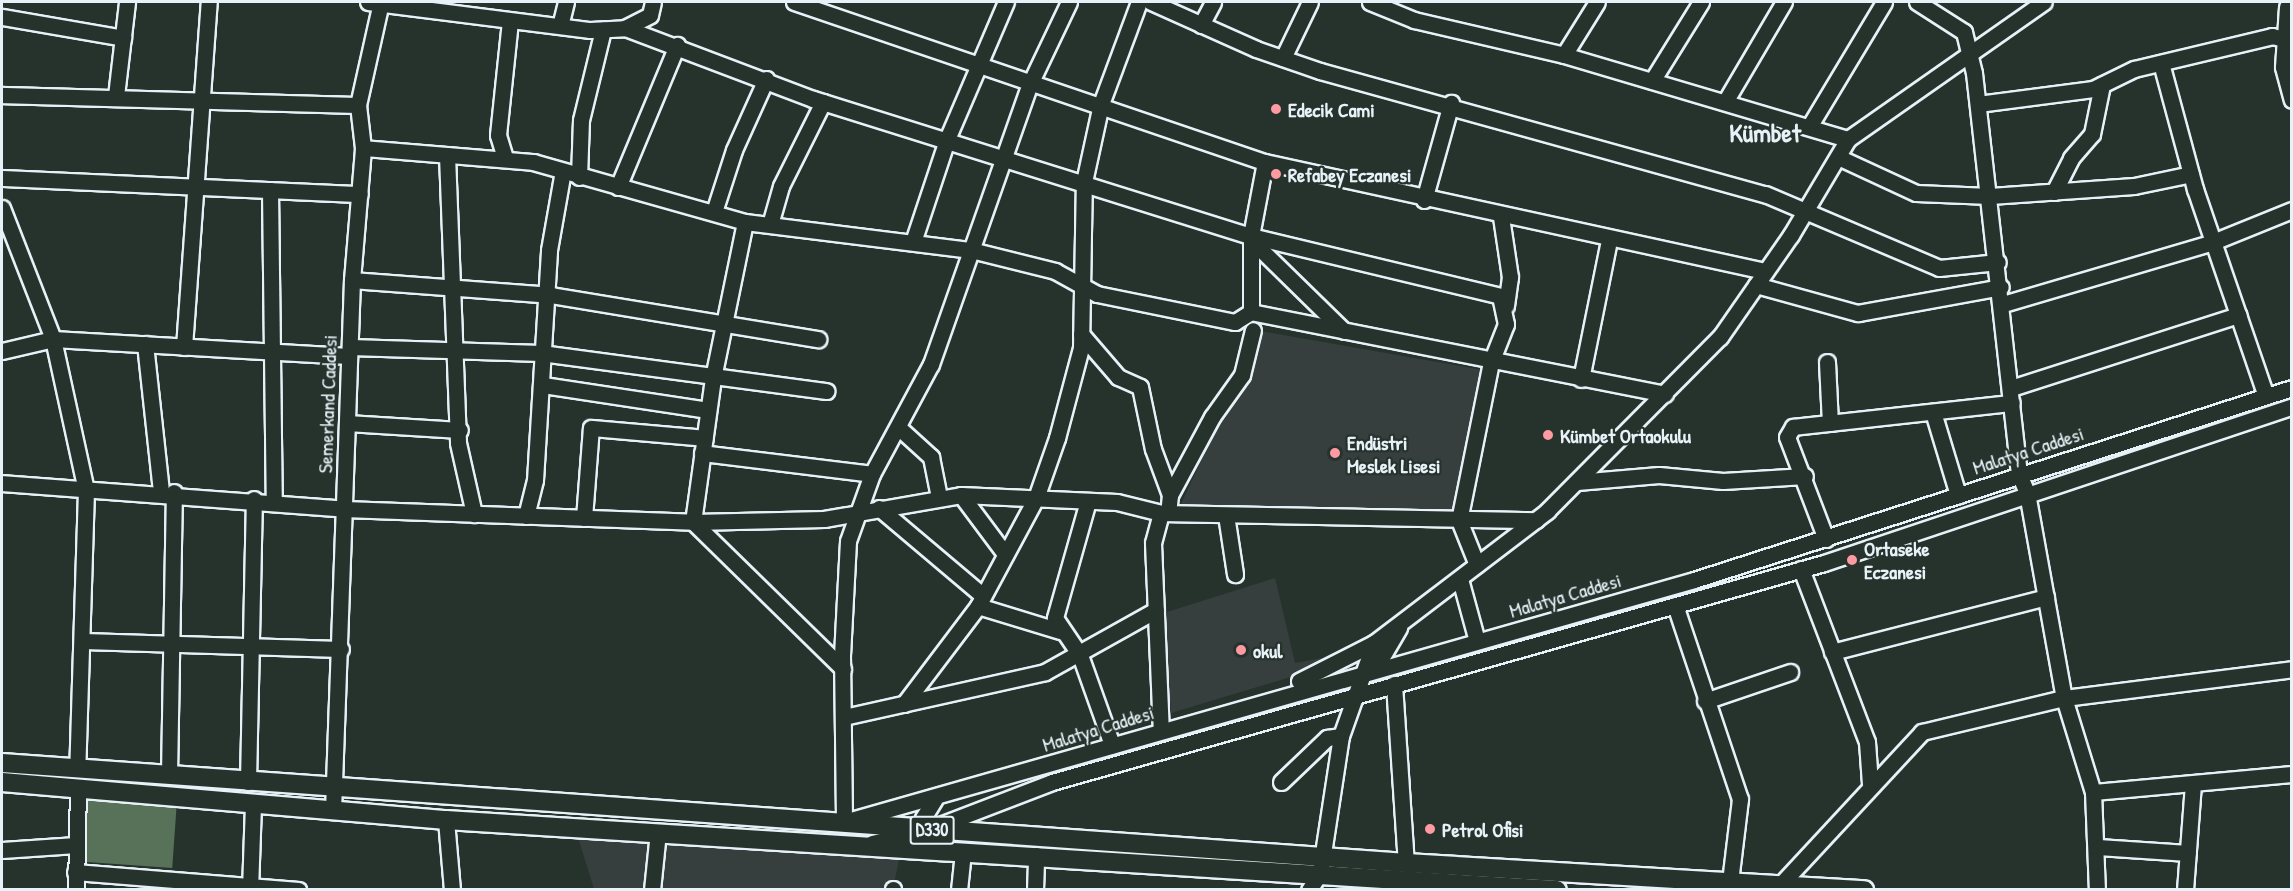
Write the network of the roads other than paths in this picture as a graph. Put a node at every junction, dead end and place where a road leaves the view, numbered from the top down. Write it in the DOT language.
graph roads {
  1 [pos="127,2"];
  2 [pos="209,2"];
  3 [pos="376,2"];
  4 [pos="566,2"];
  5 [pos="653,2"];
  6 [pos="794,2"];
  7 [pos="1006,2"];
  8 [pos="1069,2"];
  9 [pos="1139,2"];
  10 [pos="1151,2"];
  11 [pos="1213,2"];
  12 [pos="1310,2"];
  13 [pos="1370,2"];
  14 [pos="1597,2"];
  15 [pos="1701,2"];
  16 [pos="1784,2"];
  17 [pos="1884,2"];
  18 [pos="1917,2"];
  19 [pos="2044,2"];
  20 [pos="2285,6"];
  21 [pos="2,17"];
  22 [pos="510,21"];
  23 [pos="1201,25"];
  24 [pos="560,26"];
  25 [pos="625,28"];
  26 [pos="603,30"];
  27 [pos="123,38"];
  28 [pos="2288,40"];
  29 [pos="677,45"];
  30 [pos="1965,54"];
  31 [pos="2292,54"];
  32 [pos="1564,55"];
  33 [pos="1283,58"];
  34 [pos="2161,63"];
  35 [pos="2283,67"];
  36 [pos="978,68"];
  37 [pos="766,79"];
  38 [pos="1652,81"];
  39 [pos="2102,85"];
  40 [pos="1029,86"];
  41 [pos="2,95"];
  42 [pos="116,96"];
  43 [pos="200,97"];
  44 [pos="2292,100"];
  45 [pos="823,102"];
  46 [pos="1725,102"];
  47 [pos="1451,103"];
  48 [pos="1978,104"];
  49 [pos="358,105"];
  50 [pos="1100,110"];
  51 [pos="1809,127"];
  52 [pos="948,137"];
  53 [pos="1848,139"];
  54 [pos="363,148"];
  55 [pos="447,155"];
  56 [pos="1838,157"];
  57 [pos="505,158"];
  58 [pos="1006,158"];
  59 [pos="1265,162"];
  60 [pos="563,171"];
  61 [pos="2191,174"];
  62 [pos="579,177"];
  63 [pos="2,178"];
  64 [pos="1084,182"];
  65 [pos="194,185"];
  66 [pos="618,187"];
  67 [pos="270,190"];
  68 [pos="2054,192"];
  69 [pos="360,195"];
  70 [pos="1990,196"];
  71 [pos="1424,200"];
  72 [pos="2,208"];
  73 [pos="2292,210"];
  74 [pos="1806,211"];
  75 [pos="714,212"];
  76 [pos="1501,217"];
  77 [pos="771,221"];
  78 [pos="745,222"];
  79 [pos="1251,238"];
  80 [pos="1609,240"];
  81 [pos="913,242"];
  82 [pos="2213,242"];
  83 [pos="971,250"];
  84 [pos="1998,262"];
  85 [pos="1765,271"];
  86 [pos="352,280"];
  87 [pos="448,283"];
  88 [pos="1083,283"];
  89 [pos="1756,285"];
  90 [pos="2001,287"];
  91 [pos="551,295"];
  92 [pos="2003,304"];
  93 [pos="1506,306"];
  94 [pos="1251,312"];
  95 [pos="2239,315"];
  96 [pos="724,325"];
  97 [pos="1253,330"];
  98 [pos="1344,331"];
  99 [pos="1081,334"];
  100 [pos="53,339"];
  101 [pos="818,339"];
  102 [pos="146,344"];
  103 [pos="184,347"];
  104 [pos="2,351"];
  105 [pos="454,351"];
  106 [pos="273,352"];
  107 [pos="350,352"];
  108 [pos="545,354"];
  109 [pos="1491,362"];
  110 [pos="1827,362"];
  111 [pos="713,378"];
  112 [pos="1581,378"];
  113 [pos="543,385"];
  114 [pos="2292,388"];
  115 [pos="826,391"];
  116 [pos="1665,394"];
  117 [pos="2012,396"];
  118 [pos="2266,396"];
  119 [pos="2292,406"];
  120 [pos="708,410"];
  121 [pos="1933,412"];
  122 [pos="347,423"];
  123 [pos="1830,423"];
  124 [pos="898,428"];
  125 [pos="460,430"];
  126 [pos="704,445"];
  127 [pos="872,474"];
  128 [pos="2019,474"];
  129 [pos="1805,476"];
  130 [pos="1577,482"];
  131 [pos="2,483"];
  132 [pos="86,490"];
  133 [pos="167,492"];
  134 [pos="2027,493"];
  135 [pos="962,495"];
  136 [pos="1170,495"];
  137 [pos="1958,495"];
  138 [pos="939,497"];
  139 [pos="1036,498"];
  140 [pos="254,499"];
  141 [pos="274,501"];
  142 [pos="1088,501"];
  143 [pos="879,508"];
  144 [pos="344,509"];
  145 [pos="858,511"];
  146 [pos="1165,513"];
  147 [pos="474,514"];
  148 [pos="1226,515"];
  149 [pos="526,516"];
  150 [pos="584,518"];
  151 [pos="1459,519"];
  152 [pos="1536,520"];
  153 [pos="693,522"];
  154 [pos="1826,538"];
  155 [pos="1005,554"];
  156 [pos="1477,565"];
  157 [pos="1801,569"];
  158 [pos="1235,574"];
  159 [pos="1460,579"];
  160 [pos="2046,597"];
  161 [pos="981,601"];
  162 [pos="1675,605"];
  163 [pos="1156,610"];
  164 [pos="1401,625"];
  165 [pos="1060,632"];
  166 [pos="83,641"];
  167 [pos="1477,641"];
  168 [pos="174,642"];
  169 [pos="1374,643"];
  170 [pos="251,647"];
  171 [pos="341,649"];
  172 [pos="1832,652"];
  173 [pos="1080,655"];
  174 [pos="1377,666"];
  175 [pos="843,669"];
  176 [pos="2292,669"];
  177 [pos="1359,671"];
  178 [pos="1790,672"];
  179 [pos="1394,684"];
  180 [pos="1355,696"];
  181 [pos="2064,699"];
  182 [pos="1705,701"];
  183 [pos="1254,703"];
  184 [pos="904,704"];
  185 [pos="844,717"];
  186 [pos="1161,730"];
  187 [pos="1341,736"];
  188 [pos="1112,746"];
  189 [pos="2,763"];
  190 [pos="77,769"];
  191 [pos="2292,774"];
  192 [pos="169,775"];
  193 [pos="2,782"];
  194 [pos="248,782"];
  195 [pos="1281,782"];
  196 [pos="2193,783"];
  197 [pos="1870,784"];
  198 [pos="78,788"];
  199 [pos="337,789"];
  200 [pos="2093,792"];
  201 [pos="935,800"];
  202 [pos="253,804"];
  203 [pos="333,811"];
  204 [pos="447,820"];
  205 [pos="844,822"];
  206 [pos="927,830"];
  207 [pos="657,832"];
  208 [pos="76,845"];
  209 [pos="866,845"];
  210 [pos="2098,847"];
  211 [pos="933,849"];
  212 [pos="2,850"];
  213 [pos="963,851"];
  214 [pos="2187,853"];
  215 [pos="1036,855"];
  216 [pos="1406,863"];
  217 [pos="1322,865"];
  218 [pos="75,872"];
  219 [pos="1730,882"];
  220 [pos="164,884"];
  221 [pos="1780,885"];
  222 [pos="250,888"];
  223 [pos="76,890"];
  224 [pos="298,890"];
  225 [pos="452,890"];
  226 [pos="652,890"];
  227 [pos="959,890"];
  228 [pos="1035,890"];
  229 [pos="1309,890"];
  230 [pos="1557,890"];
  231 [pos="1864,890"];
  232 [pos="2097,890"];
  233 [pos="2185,890"];
  1 -- 27 [label="street"];
  2 -- 43 [label="street"];
  3 -- 22 [label="street"];
  3 -- 49 [label="street, Semerkand Caddesi"];
  4 -- 24 [label="street"];
  5 -- 25 [label="street"];
  6 -- 36 [label="street"];
  7 -- 36 [label="street"];
  8 -- 40 [label="street"];
  9 -- 50 [label="street"];
  10 -- 23 [label="street"];
  11 -- 23 [label="street"];
  12 -- 33 [label="street"];
  13 -- 32 [label="street"];
  14 -- 32 [label="street"];
  15 -- 38 [label="street"];
  16 -- 46 [label="street"];
  17 -- 51 [label="street"];
  18 -- 30 [label="street"];
  19 -- 30 [label="street"];
  20 -- 28 [label="street"];
  21 -- 27 [label="street"];
  22 -- 24 [label="street"];
  22 -- 57 [label="street"];
  23 -- 33 [label="street"];
  24 -- 26 [label="street"];
  25 -- 26 [label="street"];
  25 -- 29 [label="street"];
  26 -- 62 [label="street"];
  27 -- 42 [label="street"];
  28 -- 34 [label="street"];
  28 -- 35 [label="street"];
  29 -- 37 [label="street"];
  29 -- 66 [label="street"];
  30 -- 48 [label="street"];
  30 -- 53 [label="street"];
  31 -- 35 [label="street"];
  32 -- 38 [label="street"];
  33 -- 47 [label="street"];
  34 -- 39 [label="street"];
  34 -- 61 [label="street"];
  35 -- 44 [label="street"];
  36 -- 40 [label="street"];
  36 -- 52 [label="street"];
  37 -- 45 [label="street"];
  37 -- 75 [label="street"];
  38 -- 46 [label="street"];
  39 -- 48 [label="street"];
  39 -- 68 [label="street"];
  40 -- 50 [label="street"];
  40 -- 58 [label="street"];
  41 -- 42 [label="street"];
  42 -- 43 [label="street"];
  43 -- 49 [label="street"];
  43 -- 65 [label="street"];
  45 -- 52 [label="street"];
  45 -- 77 [label="street"];
  46 -- 51 [label="street"];
  47 -- 71 [label="street"];
  47 -- 74 [label="street"];
  48 -- 70 [label="street"];
  49 -- 54 [label="street, Semerkand Caddesi"];
  50 -- 59 [label="street"];
  50 -- 64 [label="street"];
  51 -- 53 [label="street"];
  52 -- 58 [label="street"];
  52 -- 81 [label="street"];
  53 -- 56 [label="street"];
  54 -- 55 [label="street"];
  54 -- 69 [label="street, Semerkand Caddesi"];
  55 -- 57 [label="street"];
  55 -- 87 [label="street"];
  56 -- 70 [label="street"];
  56 -- 74 [label="street"];
  57 -- 60 [label="street"];
  58 -- 64 [label="street"];
  58 -- 83 [label="street"];
  59 -- 71 [label="street"];
  59 -- 79 [label="street"];
  60 -- 62 [label="street"];
  60 -- 91 [label="street"];
  61 -- 68 [label="street"];
  61 -- 82 [label="street"];
  62 -- 66 [label="street"];
  63 -- 65 [label="street"];
  64 -- 79 [label="street"];
  64 -- 88 [label="street"];
  65 -- 67 [label="street"];
  65 -- 103 [label="street"];
  66 -- 75 [label="street"];
  67 -- 69 [label="street"];
  67 -- 106 [label="street"];
  68 -- 70 [label="street"];
  69 -- 86 [label="street, Semerkand Caddesi"];
  70 -- 84 [label="street"];
  71 -- 76 [label="street"];
  72 -- 100 [label="street"];
  73 -- 82 [label="street"];
  74 -- 84 [label="street"];
  74 -- 85 [label="street"];
  75 -- 78 [label="street"];
  76 -- 80 [label="street"];
  76 -- 93 [label="street"];
  77 -- 78 [label="street"];
  77 -- 81 [label="street"];
  78 -- 96 [label="street"];
  79 -- 93 [label="street"];
  79 -- 94 [label="street"];
  79 -- 98 [label="street"];
  80 -- 85 [label="street"];
  80 -- 112 [label="street"];
  81 -- 83 [label="street"];
  82 -- 92 [label="street"];
  82 -- 95 [label="street"];
  83 -- 88 [label="street"];
  83 -- 124 [label="street"];
  84 -- 90 [label="street"];
  85 -- 89 [label="street"];
  86 -- 87 [label="street"];
  86 -- 107 [label="street, Semerkand Caddesi"];
  87 -- 91 [label="street"];
  87 -- 105 [label="street"];
  88 -- 94 [label="street"];
  88 -- 99 [label="street"];
  89 -- 90 [label="street"];
  89 -- 116 [label="street"];
  90 -- 92 [label="street"];
  91 -- 96 [label="street"];
  91 -- 108 [label="street"];
  92 -- 117 [label="street"];
  93 -- 109 [label="street"];
  94 -- 98 [label="street"];
  95 -- 117 [label="street"];
  95 -- 118 [label="street"];
  96 -- 101 [label="street"];
  96 -- 111 [label="street"];
  97 -- 136 [label="street"];
  98 -- 109 [label="street"];
  99 -- 136 [label="street"];
  99 -- 139 [label="street"];
  100 -- 102 [label="street"];
  100 -- 104 [label="street"];
  100 -- 132 [label="street"];
  102 -- 103 [label="street"];
  102 -- 133 [label="street"];
  103 -- 106 [label="street"];
  105 -- 107 [label="street"];
  105 -- 108 [label="street"];
  105 -- 125 [label="street"];
  106 -- 107 [label="street"];
  106 -- 141 [label="street"];
  107 -- 122 [label="street, Semerkand Caddesi"];
  108 -- 111 [label="street"];
  108 -- 113 [label="street"];
  109 -- 112 [label="street"];
  109 -- 151 [label="street"];
  110 -- 123 [label="street"];
  111 -- 115 [label="street"];
  111 -- 120 [label="street"];
  112 -- 116 [label="street"];
  113 -- 120 [label="street"];
  113 -- 149 [label="street"];
  114 -- 118 [label="street, Malatya Caddesi"];
  116 -- 130 [label="street"];
  117 -- 121 [label="street"];
  117 -- 128 [label="street"];
  118 -- 128 [label="street, Malatya Caddesi"];
  119 -- 134 [label="street"];
  120 -- 126 [label="street"];
  121 -- 123 [label="street"];
  121 -- 137 [label="street"];
  122 -- 125 [label="street"];
  122 -- 144 [label="street, Semerkand Caddesi"];
  123 -- 129 [label="street"];
  124 -- 127 [label="street"];
  124 -- 138 [label="street"];
  125 -- 147 [label="street"];
  126 -- 127 [label="street"];
  126 -- 150 [label="street"];
  126 -- 153 [label="street"];
  127 -- 145 [label="street"];
  128 -- 134 [label="street"];
  128 -- 137 [label="street, Malatya Caddesi"];
  129 -- 130 [label="street"];
  129 -- 154 [label="street"];
  130 -- 152 [label="street"];
  131 -- 132 [label="street"];
  132 -- 133 [label="street"];
  132 -- 166 [label="street"];
  133 -- 140 [label="street"];
  133 -- 168 [label="street"];
  134 -- 157 [label="street"];
  134 -- 160 [label="street"];
  135 -- 138 [label="street"];
  135 -- 139 [label="street"];
  135 -- 155 [label="street"];
  136 -- 146 [label="street"];
  137 -- 154 [label="street, Malatya Caddesi"];
  138 -- 143 [label="street"];
  139 -- 142 [label="street"];
  139 -- 155 [label="street"];
  140 -- 141 [label="street"];
  140 -- 170 [label="street"];
  141 -- 144 [label="street"];
  142 -- 146 [label="street"];
  142 -- 165 [label="street"];
  143 -- 145 [label="street"];
  143 -- 161 [label="street"];
  144 -- 147 [label="street"];
  144 -- 171 [label="street, Semerkand Caddesi"];
  145 -- 153 [label="street"];
  145 -- 175 [label="street"];
  146 -- 148 [label="street"];
  146 -- 163 [label="street"];
  147 -- 149 [label="street"];
  148 -- 151 [label="street"];
  148 -- 158 [label="street"];
  149 -- 150 [label="street"];
  150 -- 153 [label="street"];
  151 -- 152 [label="street"];
  151 -- 156 [label="street"];
  152 -- 156 [label="street"];
  153 -- 175 [label="street"];
  154 -- 167 [label="street, Malatya Caddesi"];
  155 -- 161 [label="street"];
  156 -- 159 [label="street"];
  157 -- 162 [label="street"];
  157 -- 172 [label="street"];
  159 -- 164 [label="street"];
  159 -- 167 [label="street"];
  160 -- 172 [label="street"];
  160 -- 181 [label="street"];
  161 -- 165 [label="street"];
  161 -- 184 [label="street"];
  162 -- 179 [label="street"];
  162 -- 182 [label="street"];
  163 -- 173 [label="street"];
  163 -- 186 [label="street"];
  164 -- 169 [label="street"];
  164 -- 174 [label="street"];
  165 -- 173 [label="street"];
  166 -- 168 [label="street"];
  166 -- 190 [label="street"];
  167 -- 174 [label="street, Malatya Caddesi"];
  168 -- 170 [label="street"];
  168 -- 192 [label="street"];
  169 -- 177 [label="street"];
  169 -- 183 [label="street"];
  170 -- 171 [label="street"];
  170 -- 194 [label="street"];
  171 -- 199 [label="street, Semerkand Caddesi"];
  172 -- 197 [label="street"];
  173 -- 184 [label="street"];
  173 -- 188 [label="street"];
  174 -- 177 [label="street, Malatya Caddesi"];
  174 -- 180 [label="street"];
  175 -- 185 [label="street"];
  176 -- 181 [label="street"];
  177 -- 180 [label="street"];
  177 -- 183 [label="street, Malatya Caddesi"];
  178 -- 182 [label="street"];
  179 -- 180 [label="street"];
  179 -- 216 [label="street"];
  180 -- 187 [label="street"];
  180 -- 206 [label="street"];
  181 -- 197 [label="street"];
  181 -- 200 [label="street"];
  182 -- 219 [label="street"];
  183 -- 186 [label="street, Malatya Caddesi"];
  184 -- 185 [label="street"];
  185 -- 205 [label="street"];
  186 -- 188 [label="street, Malatya Caddesi"];
  187 -- 195 [label="street"];
  187 -- 217 [label="street"];
  188 -- 201 [label="street, Malatya Caddesi"];
  189 -- 190 [label="main road, D330"];
  190 -- 192 [label="main road, D330"];
  191 -- 196 [label="street"];
  192 -- 194 [label="main road, D330"];
  193 -- 198 [label="main road, D330"];
  194 -- 199 [label="main road, D330"];
  196 -- 200 [label="street"];
  196 -- 214 [label="street"];
  197 -- 221 [label="street"];
  198 -- 202 [label="main road, D330"];
  198 -- 208 [label="street"];
  199 -- 203 [label="street, Semerkand Caddesi"];
  199 -- 205 [label="main road, D330"];
  200 -- 210 [label="street"];
  201 -- 205 [label="street, Malatya Caddesi"];
  201 -- 206 [label="street"];
  202 -- 203 [label="main road, D330"];
  202 -- 222 [label="street"];
  203 -- 204 [label="main road, D330"];
  204 -- 207 [label="main road, D330"];
  204 -- 225 [label="street"];
  205 -- 206 [label="main road, D330"];
  206 -- 209 [label="street"];
  206 -- 211 [label="street"];
  206 -- 217 [label="main road, D330"];
  207 -- 209 [label="main road, D330"];
  207 -- 226 [label="street"];
  208 -- 212 [label="street"];
  208 -- 218 [label="street"];
  209 -- 211 [label="main road, D330"];
  210 -- 214 [label="street"];
  210 -- 232 [label="street"];
  211 -- 213 [label="main road, D330"];
  213 -- 215 [label="main road, D330"];
  213 -- 227 [label="street"];
  214 -- 233 [label="street"];
  215 -- 217 [label="main road, D330"];
  215 -- 228 [label="street"];
  216 -- 217 [label="main road, D330"];
  216 -- 219 [label="main road, D330"];
  217 -- 229 [label="street"];
  217 -- 230 [label="main road, D330"];
  218 -- 220 [label="street"];
  218 -- 223 [label="street"];
  219 -- 221 [label="main road, D330"];
  220 -- 222 [label="street"];
  221 -- 231 [label="main road, D330"];
  222 -- 224 [label="street"];
}
